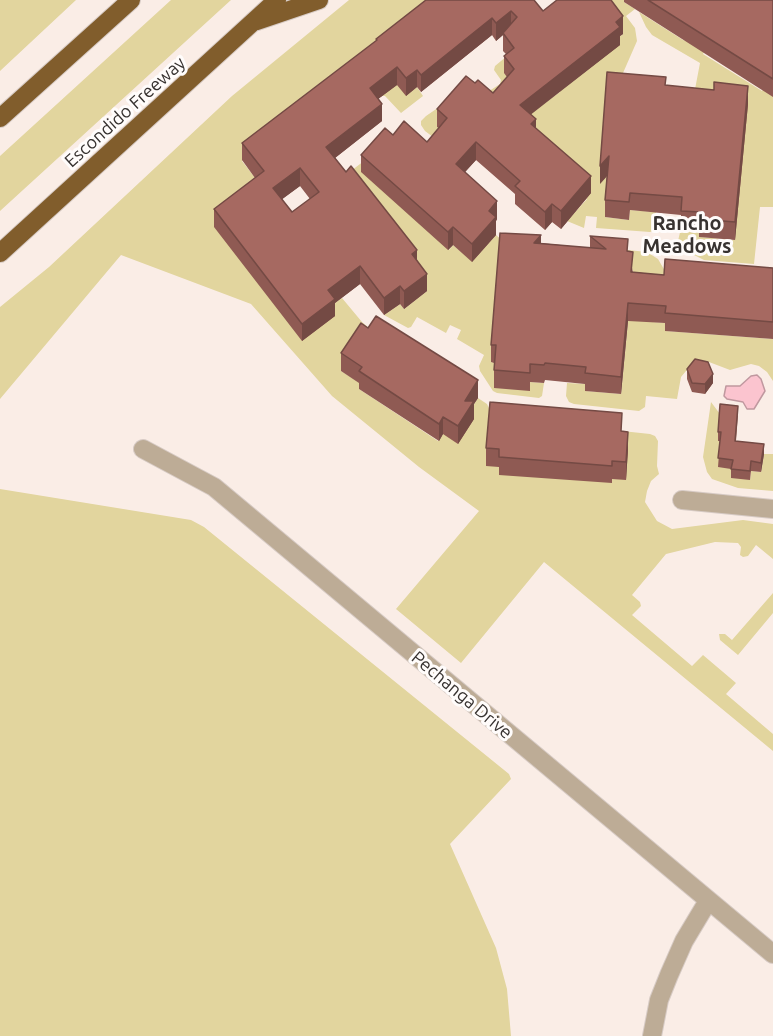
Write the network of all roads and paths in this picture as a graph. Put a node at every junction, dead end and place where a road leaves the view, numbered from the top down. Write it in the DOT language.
graph roads {
  1 [pos="131,0"];
  2 [pos="277,0"];
  3 [pos="319,0"];
  4 [pos="253,23"];
  5 [pos="0,118"];
  6 [pos="0,253"];
  7 [pos="142,449"];
  8 [pos="682,500"];
  9 [pos="773,509"];
  10 [pos="708,900"];
  11 [pos="773,954"];
  12 [pos="652,1036"];
  1 -- 5 [label="highway"];
  2 -- 4 [label="highway, Escondido Freeway"];
  3 -- 4 [label="highway"];
  4 -- 6 [label="highway, Escondido Freeway"];
  7 -- 10 [label="street, Pechanga Drive"];
  8 -- 9 [label="street"];
  10 -- 11 [label="street, Pechanga Drive"];
  10 -- 12 [label="street"];
}
